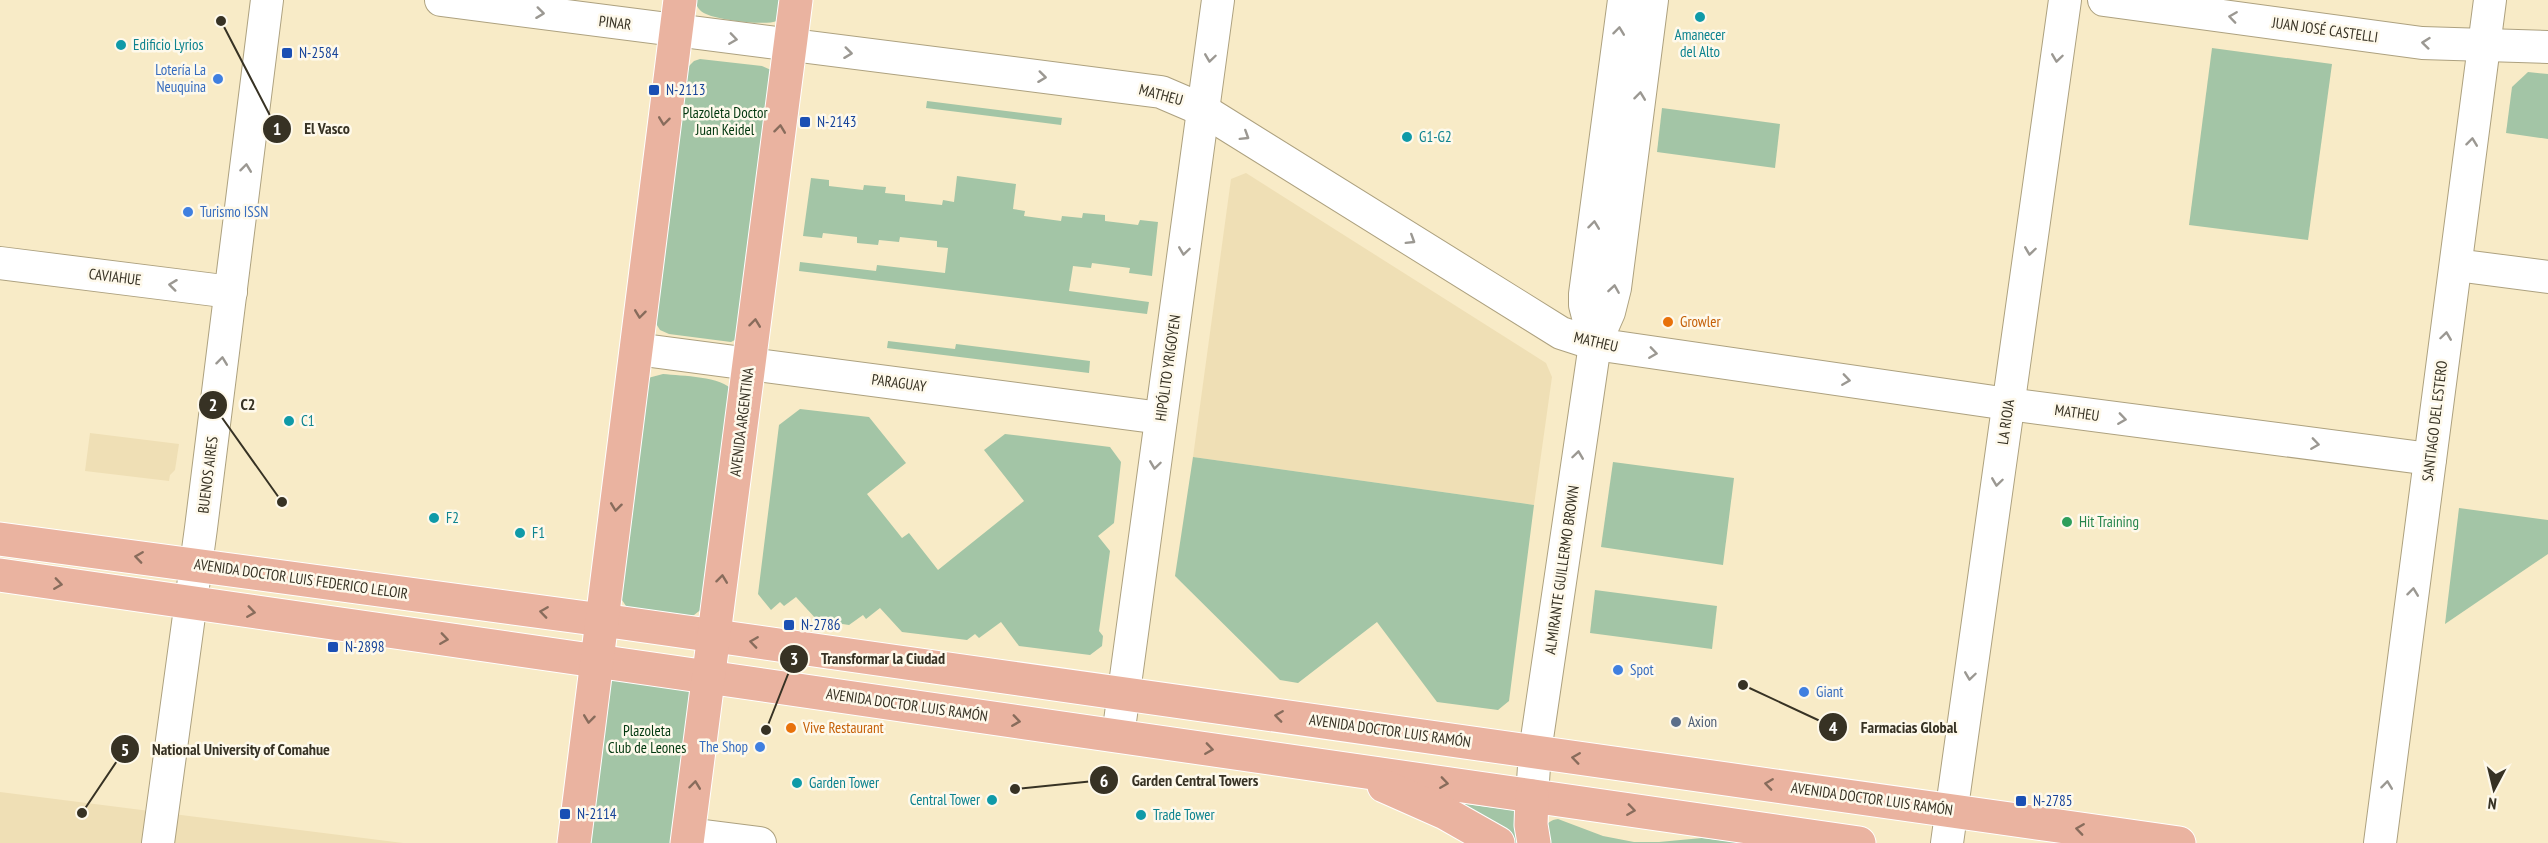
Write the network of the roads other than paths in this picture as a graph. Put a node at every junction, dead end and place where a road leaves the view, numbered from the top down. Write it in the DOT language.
graph roads {
  1 [pos="267,0"];
  2 [pos="441,0"];
  3 [pos="796,0"];
  4 [pos="1218,0"];
  5 [pos="1624,0"];
  6 [pos="1652,0"];
  7 [pos="2065,0"];
  8 [pos="2104,0"];
  9 [pos="2490,0"];
  10 [pos="678,15"];
  11 [pos="2484,45"];
  12 [pos="790,46"];
  13 [pos="2548,47"];
  14 [pos="1203,110"];
  15 [pos="0,263"];
  16 [pos="2456,265"];
  17 [pos="2548,277"];
  18 [pos="231,292"];
  19 [pos="1595,344"];
  20 [pos="636,349"];
  21 [pos="750,364"];
  22 [pos="2008,404"];
  23 [pos="1161,418"];
  24 [pos="2430,459"];
  25 [pos="0,539"];
  26 [pos="196,565"];
  27 [pos="0,575"];
  28 [pos="191,603"];
  29 [pos="602,620"];
  30 [pos="714,637"];
  31 [pos="597,661"];
  32 [pos="709,676"];
  33 [pos="1124,694"];
  34 [pos="1118,736"];
  35 [pos="1535,752"];
  36 [pos="1317,764"];
  37 [pos="1532,796"];
  38 [pos="1952,810"];
  39 [pos="688,838"];
  40 [pos="158,843"];
  41 [pos="574,843"];
  42 [pos="760,843"];
  43 [pos="1498,843"];
  44 [pos="1534,843"];
  45 [pos="1859,843"];
  46 [pos="1947,843"];
  47 [pos="2179,843"];
  48 [pos="2380,843"];
  18 -- 1 [label="street, BUENOS AIRES, one-way"];
  2 -- 10 [label="street, PINAR, one-way"];
  3 -- 12 [label="main road, AVENIDA ARGENTINA"];
  4 -- 14 [label="street, HIPÓLITO YRIGOYEN, one-way"];
  19 -- 5 [label="street, ALMIRANTE GUILLERMO BROWN, one-way"];
  19 -- 6 [label="street, ALMIRANTE GUILLERMO BROWN, one-way"];
  7 -- 22 [label="street, LA RIOJA, one-way"];
  11 -- 8 [label="street, JUAN JOSÉ CASTELLI, one-way"];
  9 -- 11 [label="street, SANTIAGO DEL ESTERO"];
  10 -- 12 [label="street, PINAR, one-way"];
  10 -- 20 [label="main road, one-way"];
  11 -- 13 [label="street, JUAN JOSÉ CASTELLI"];
  16 -- 11 [label="street, SANTIAGO DEL ESTERO, one-way"];
  12 -- 14 [label="street, MATHEU, one-way"];
  21 -- 12 [label="main road, AVENIDA ARGENTINA, one-way"];
  14 -- 19 [label="street, MATHEU, one-way"];
  14 -- 23 [label="street, HIPÓLITO YRIGOYEN, one-way"];
  18 -- 15 [label="street, CAVIAHUE, one-way"];
  16 -- 17 [label="street"];
  24 -- 16 [label="street, SANTIAGO DEL ESTERO, one-way"];
  26 -- 18 [label="street, BUENOS AIRES, one-way"];
  19 -- 22 [label="street, MATHEU, one-way"];
  35 -- 19 [label="street, ALMIRANTE GUILLERMO BROWN, one-way"];
  20 -- 21 [label="street, PARAGUAY"];
  20 -- 29 [label="main road, one-way"];
  21 -- 23 [label="street, PARAGUAY"];
  30 -- 21 [label="main road, AVENIDA ARGENTINA, one-way"];
  22 -- 24 [label="street, MATHEU, one-way"];
  22 -- 38 [label="street, LA RIOJA, one-way"];
  23 -- 33 [label="street, HIPÓLITO YRIGOYEN, one-way"];
  48 -- 24 [label="street, SANTIAGO DEL ESTERO, one-way"];
  26 -- 25 [label="main road, AVENIDA DOCTOR LUIS FEDERICO LELOIR, one-way"];
  26 -- 28 [label="street, BUENOS AIRES"];
  29 -- 26 [label="main road, AVENIDA DOCTOR LUIS FEDERICO LELOIR, one-way"];
  27 -- 28 [label="main road, one-way"];
  28 -- 31 [label="main road, one-way"];
  28 -- 40 [label="street, BUENOS AIRES"];
  29 -- 30 [label="main road, AVENIDA DOCTOR LUIS RAMÓN"];
  29 -- 31 [label="main road"];
  30 -- 32 [label="main road, AVENIDA ARGENTINA"];
  33 -- 30 [label="main road, AVENIDA DOCTOR LUIS RAMÓN, one-way"];
  31 -- 32 [label="main road, AVENIDA DOCTOR LUIS RAMÓN"];
  31 -- 41 [label="main road, one-way"];
  32 -- 34 [label="main road, AVENIDA DOCTOR LUIS RAMÓN, one-way"];
  39 -- 32 [label="main road, AVENIDA ARGENTINA, one-way"];
  33 -- 34 [label="street, HIPÓLITO YRIGOYEN"];
  35 -- 33 [label="main road, AVENIDA DOCTOR LUIS RAMÓN, one-way"];
  34 -- 36 [label="main road, AVENIDA DOCTOR LUIS RAMÓN, one-way"];
  35 -- 37 [label="street, ALMIRANTE GUILLERMO BROWN"];
  38 -- 35 [label="main road, AVENIDA DOCTOR LUIS RAMÓN, one-way"];
  36 -- 37 [label="main road, AVENIDA DOCTOR LUIS RAMÓN, one-way"];
  36 -- 43 [label="main road"];
  37 -- 44 [label="main road"];
  37 -- 45 [label="main road, AVENIDA DOCTOR LUIS RAMÓN, one-way"];
  38 -- 46 [label="street, LA RIOJA"];
  47 -- 38 [label="main road, AVENIDA DOCTOR LUIS RAMÓN, one-way"];
  39 -- 42 [label="street"];
}
